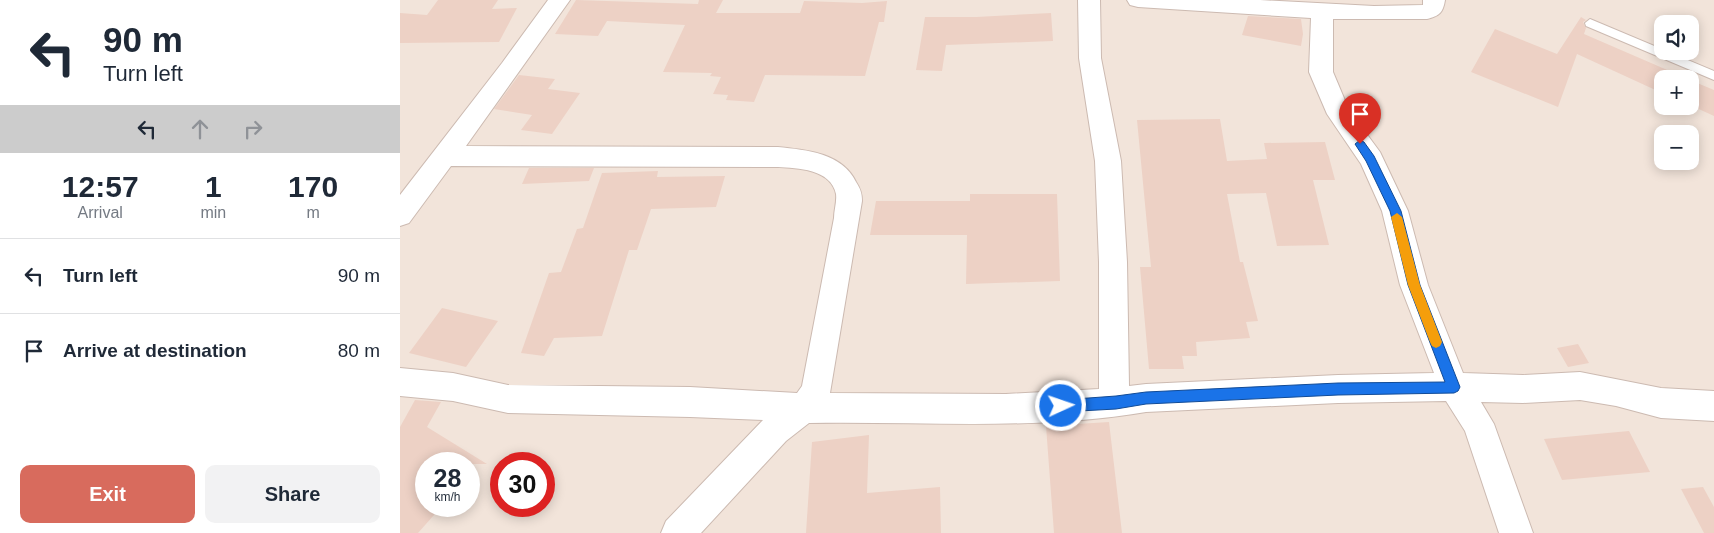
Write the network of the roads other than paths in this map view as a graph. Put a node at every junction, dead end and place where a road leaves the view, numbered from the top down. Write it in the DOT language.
graph roads {
  1 [pos="559,0"];
  2 [pos="1089,0"];
  3 [pos="1138,0"];
  4 [pos="1434,0"];
  5 [pos="1322,11"];
  6 [pos="1590,23"];
  7 [pos="1714,76"];
  8 [pos="444,156"];
  9 [pos="400,215"];
  10 [pos="400,382"];
  11 [pos="1454,387"];
  12 [pos="1116,402"];
  13 [pos="1714,406"];
  14 [pos="804,408"];
  15 [pos="678,533"];
  16 [pos="1516,533"];
  1 -- 8 [label="street"];
  2 -- 12 [label="street"];
  3 -- 5 [label="street"];
  4 -- 5 [label="street"];
  5 -- 11 [label="street"];
  6 -- 7 [label="lane"];
  8 -- 9 [label="street"];
  8 -- 14 [label="street"];
  10 -- 14 [label="street"];
  11 -- 12 [label="street"];
  11 -- 13 [label="street"];
  11 -- 16 [label="street"];
  12 -- 14 [label="street"];
  14 -- 15 [label="street"];
}
